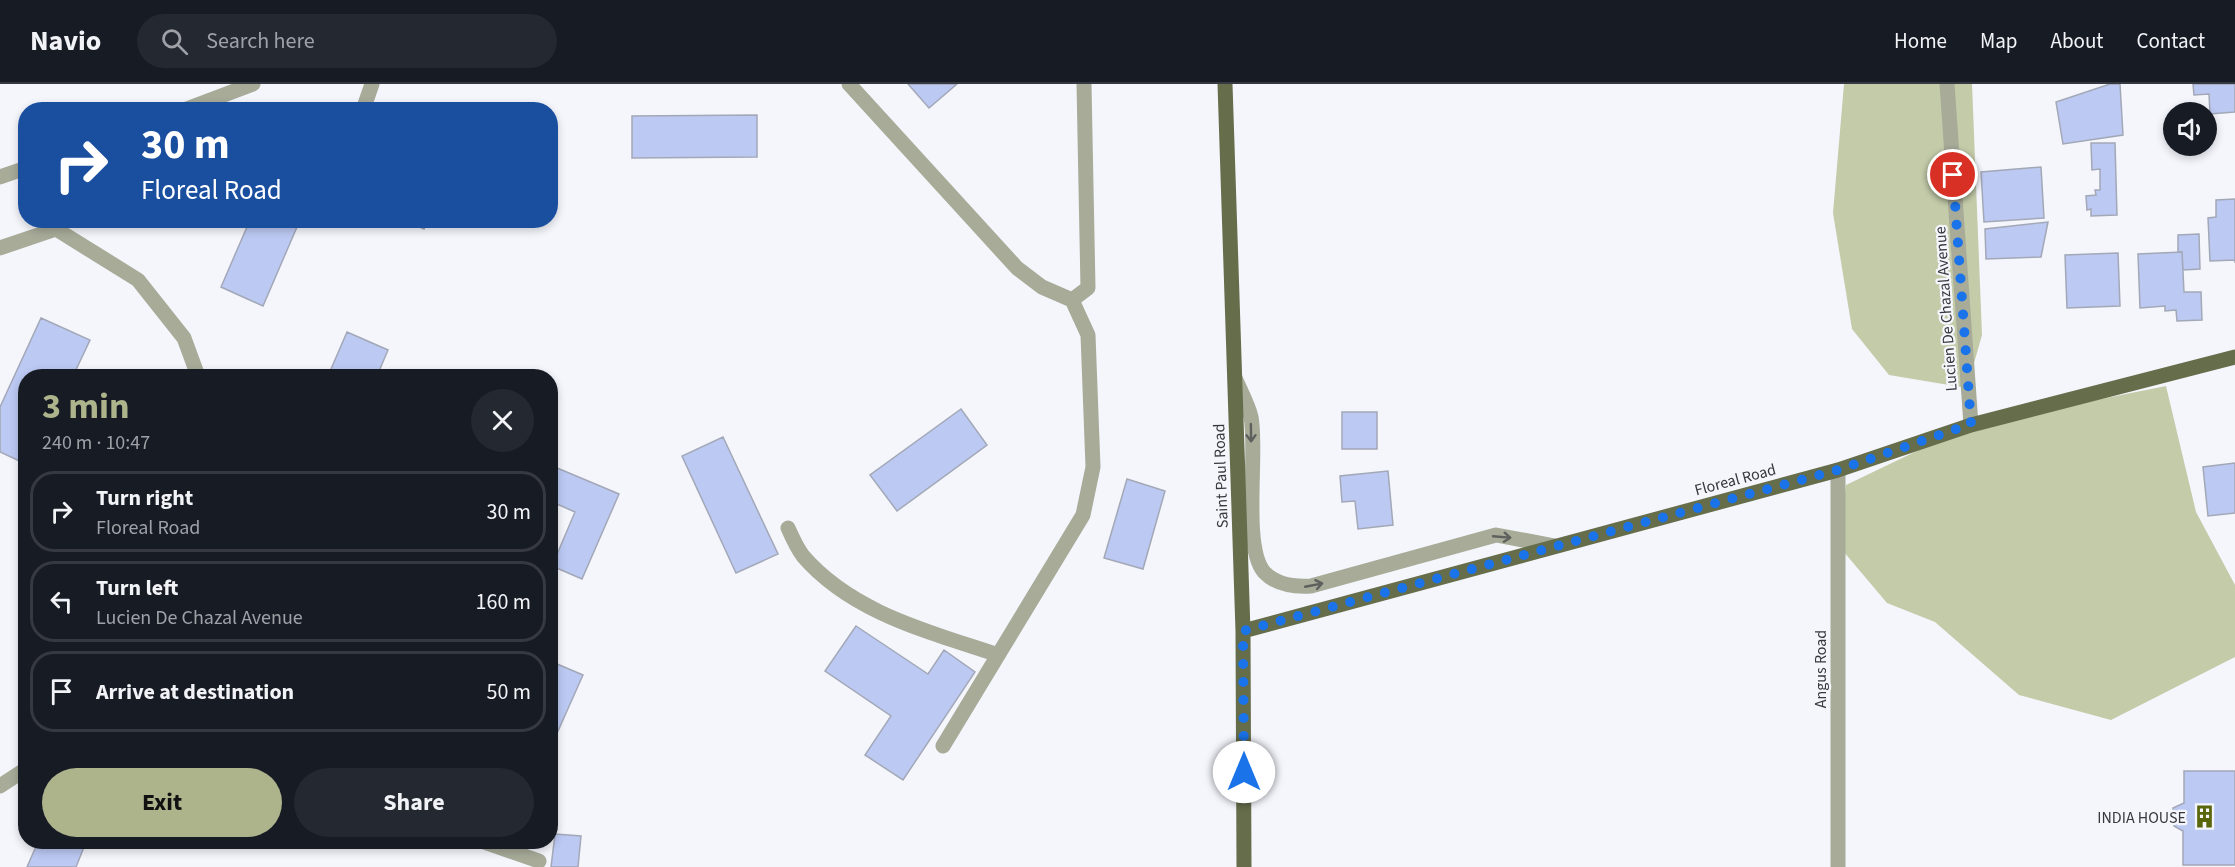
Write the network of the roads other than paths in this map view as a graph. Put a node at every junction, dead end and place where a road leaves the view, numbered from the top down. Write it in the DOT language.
graph roads {
  1 [pos="253,84"];
  2 [pos="372,84"];
  3 [pos="849,84"];
  4 [pos="1084,84"];
  5 [pos="1225,84"];
  6 [pos="1947,84"];
  7 [pos="205,102"];
  8 [pos="366,102"];
  9 [pos="18,171"];
  10 [pos="0,177"];
  11 [pos="0,248"];
  12 [pos="1072,300"];
  13 [pos="2235,357"];
  14 [pos="195,369"];
  15 [pos="1235,378"];
  16 [pos="1971,424"];
  17 [pos="1838,470"];
  18 [pos="788,528"];
  19 [pos="1555,546"];
  20 [pos="1243,631"];
  21 [pos="998,655"];
  22 [pos="943,746"];
  23 [pos="18,774"];
  24 [pos="0,786"];
  25 [pos="504,849"];
  26 [pos="539,861"];
  27 [pos="1244,867"];
  28 [pos="1838,867"];
  1 -- 7 [label="street"];
  2 -- 8 [label="street"];
  3 -- 12 [label="street"];
  4 -- 12 [label="street"];
  5 -- 15 [label="main road, Saint Paul Road"];
  6 -- 16 [label="street, Lucien De Chazal Avenue"];
  9 -- 10 [label="street"];
  11 -- 14 [label="street"];
  12 -- 21 [label="street"];
  13 -- 16 [label="main road, Floreal Road"];
  15 -- 19 [label="street, one-way"];
  15 -- 20 [label="main road, Saint Paul Road"];
  16 -- 17 [label="main road, Floreal Road"];
  17 -- 19 [label="main road, Floreal Road"];
  17 -- 28 [label="street, Angus Road"];
  18 -- 21 [label="street"];
  19 -- 20 [label="main road, Floreal Road"];
  20 -- 27 [label="main road, Saint Paul Road"];
  21 -- 22 [label="street"];
  23 -- 24 [label="street"];
  25 -- 26 [label="street"];
}
